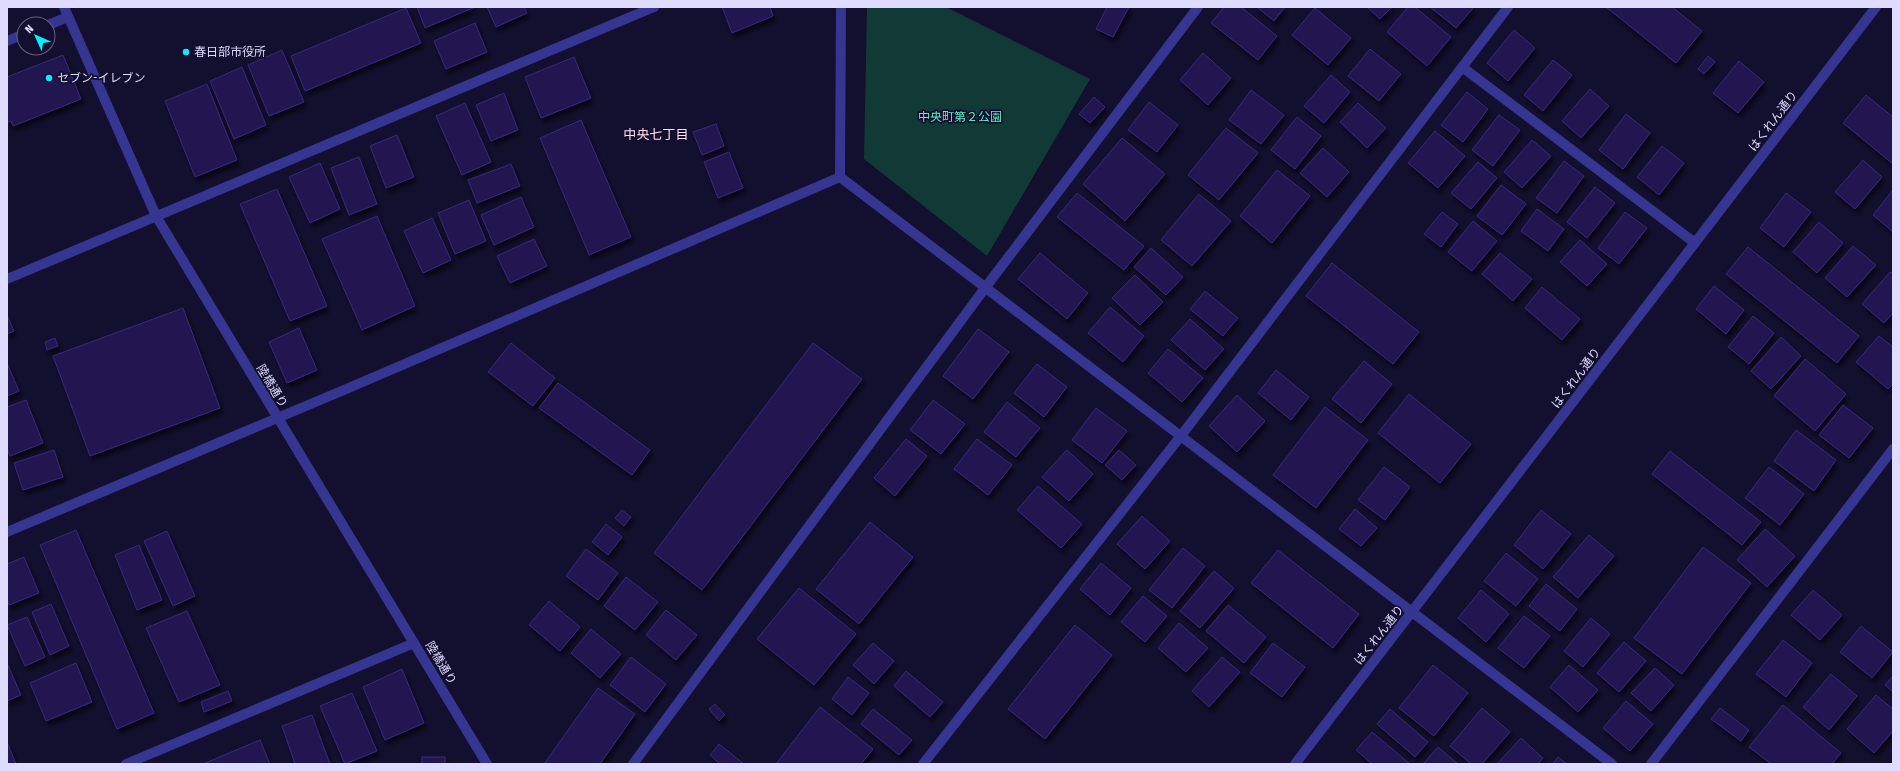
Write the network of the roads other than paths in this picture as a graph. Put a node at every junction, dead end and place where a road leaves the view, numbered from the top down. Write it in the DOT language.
graph roads {
  1 [pos="654,7"];
  2 [pos="841,7"];
  3 [pos="1198,7"];
  4 [pos="1508,7"];
  5 [pos="1876,7"];
  6 [pos="66,12"];
  7 [pos="56,19"];
  8 [pos="1462,67"];
  9 [pos="840,177"];
  10 [pos="156,216"];
  11 [pos="1695,243"];
  12 [pos="7,279"];
  13 [pos="985,288"];
  14 [pos="276,418"];
  15 [pos="1180,437"];
  16 [pos="1893,450"];
  17 [pos="7,532"];
  18 [pos="1413,612"];
  19 [pos="414,643"];
  20 [pos="126,764"];
  21 [pos="487,764"];
  22 [pos="633,764"];
  23 [pos="923,764"];
  24 [pos="1295,764"];
  25 [pos="1612,764"];
  26 [pos="1651,764"];
  1 -- 10 [label="street"];
  2 -- 9 [label="street"];
  3 -- 13 [label="street"];
  4 -- 8 [label="street"];
  5 -- 11 [label="street, はくれん通り"];
  6 -- 7 [label="street"];
  6 -- 10 [label="street, 陸橋通り"];
  8 -- 11 [label="street"];
  8 -- 15 [label="street"];
  9 -- 13 [label="street"];
  9 -- 14 [label="street"];
  10 -- 12 [label="street"];
  10 -- 14 [label="street, 陸橋通り"];
  11 -- 18 [label="street, はくれん通り"];
  13 -- 15 [label="street"];
  13 -- 22 [label="street"];
  14 -- 17 [label="street"];
  14 -- 19 [label="street, 陸橋通り"];
  15 -- 18 [label="street"];
  15 -- 23 [label="street"];
  16 -- 26 [label="street"];
  18 -- 24 [label="street, はくれん通り"];
  18 -- 25 [label="street"];
  19 -- 20 [label="street"];
  19 -- 21 [label="street, 陸橋通り"];
}
